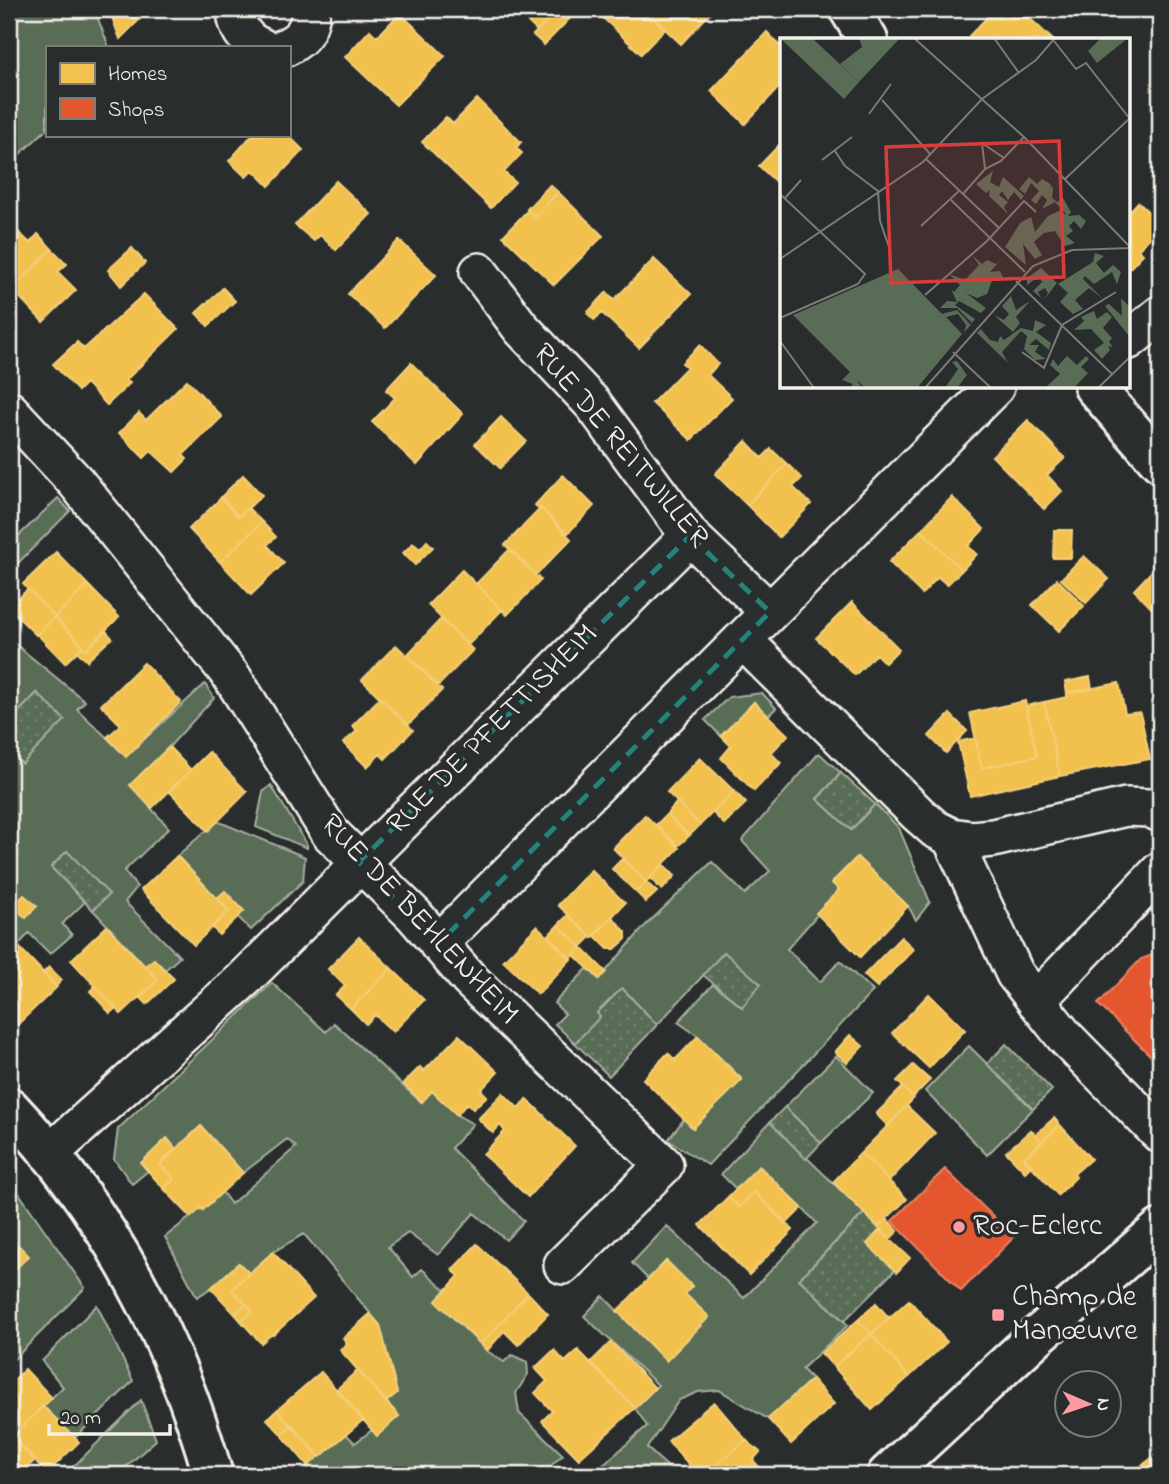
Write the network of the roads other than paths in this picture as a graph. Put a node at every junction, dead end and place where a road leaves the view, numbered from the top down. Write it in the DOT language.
graph roads {
  1 [pos="236,9"];
  2 [pos="311,9"];
  3 [pos="849,9"];
  4 [pos="866,38"];
  5 [pos="259,46"];
  6 [pos="288,46"];
  7 [pos="479,272"];
  8 [pos="1160,315"];
  9 [pos="1130,339"];
  10 [pos="994,388"];
  11 [pos="1095,388"];
  12 [pos="9,410"];
  13 [pos="1160,462"];
  14 [pos="690,536"];
  15 [pos="770,612"];
  16 [pos="743,640"];
  17 [pos="1160,813"];
  18 [pos="951,837"];
  19 [pos="359,862"];
  20 [pos="1160,871"];
  21 [pos="438,944"];
  22 [pos="1036,1001"];
  23 [pos="9,1107"];
  24 [pos="1160,1134"];
  25 [pos="50,1154"];
  26 [pos="1160,1229"];
  27 [pos="564,1265"];
  28 [pos="213,1475"];
  29 [pos="887,1475"];
  1 -- 5 [label="street"];
  2 -- 6 [label="street"];
  3 -- 4 [label="street"];
  7 -- 14 [label="street, RUE DE REITWILLER"];
  8 -- 9 [label="street"];
  10 -- 15 [label="street"];
  11 -- 13 [label="street"];
  12 -- 19 [label="street, RUE DE BEHLENHEIM"];
  14 -- 15 [label="street, RUE DE REITWILLER"];
  14 -- 19 [label="street, RUE DE PFETTISHEIM"];
  15 -- 16 [label="street"];
  16 -- 18 [label="street"];
  16 -- 21 [label="street"];
  17 -- 18 [label="street"];
  18 -- 22 [label="street"];
  19 -- 21 [label="street, RUE DE BEHLENHEIM"];
  19 -- 25 [label="street, RUE DE PFETTISHEIM"];
  20 -- 22 [label="street"];
  21 -- 27 [label="street, RUE DE BEHLENHEIM"];
  22 -- 24 [label="street"];
  23 -- 25 [label="street"];
  25 -- 28 [label="street"];
  26 -- 29 [label="street"];
}
